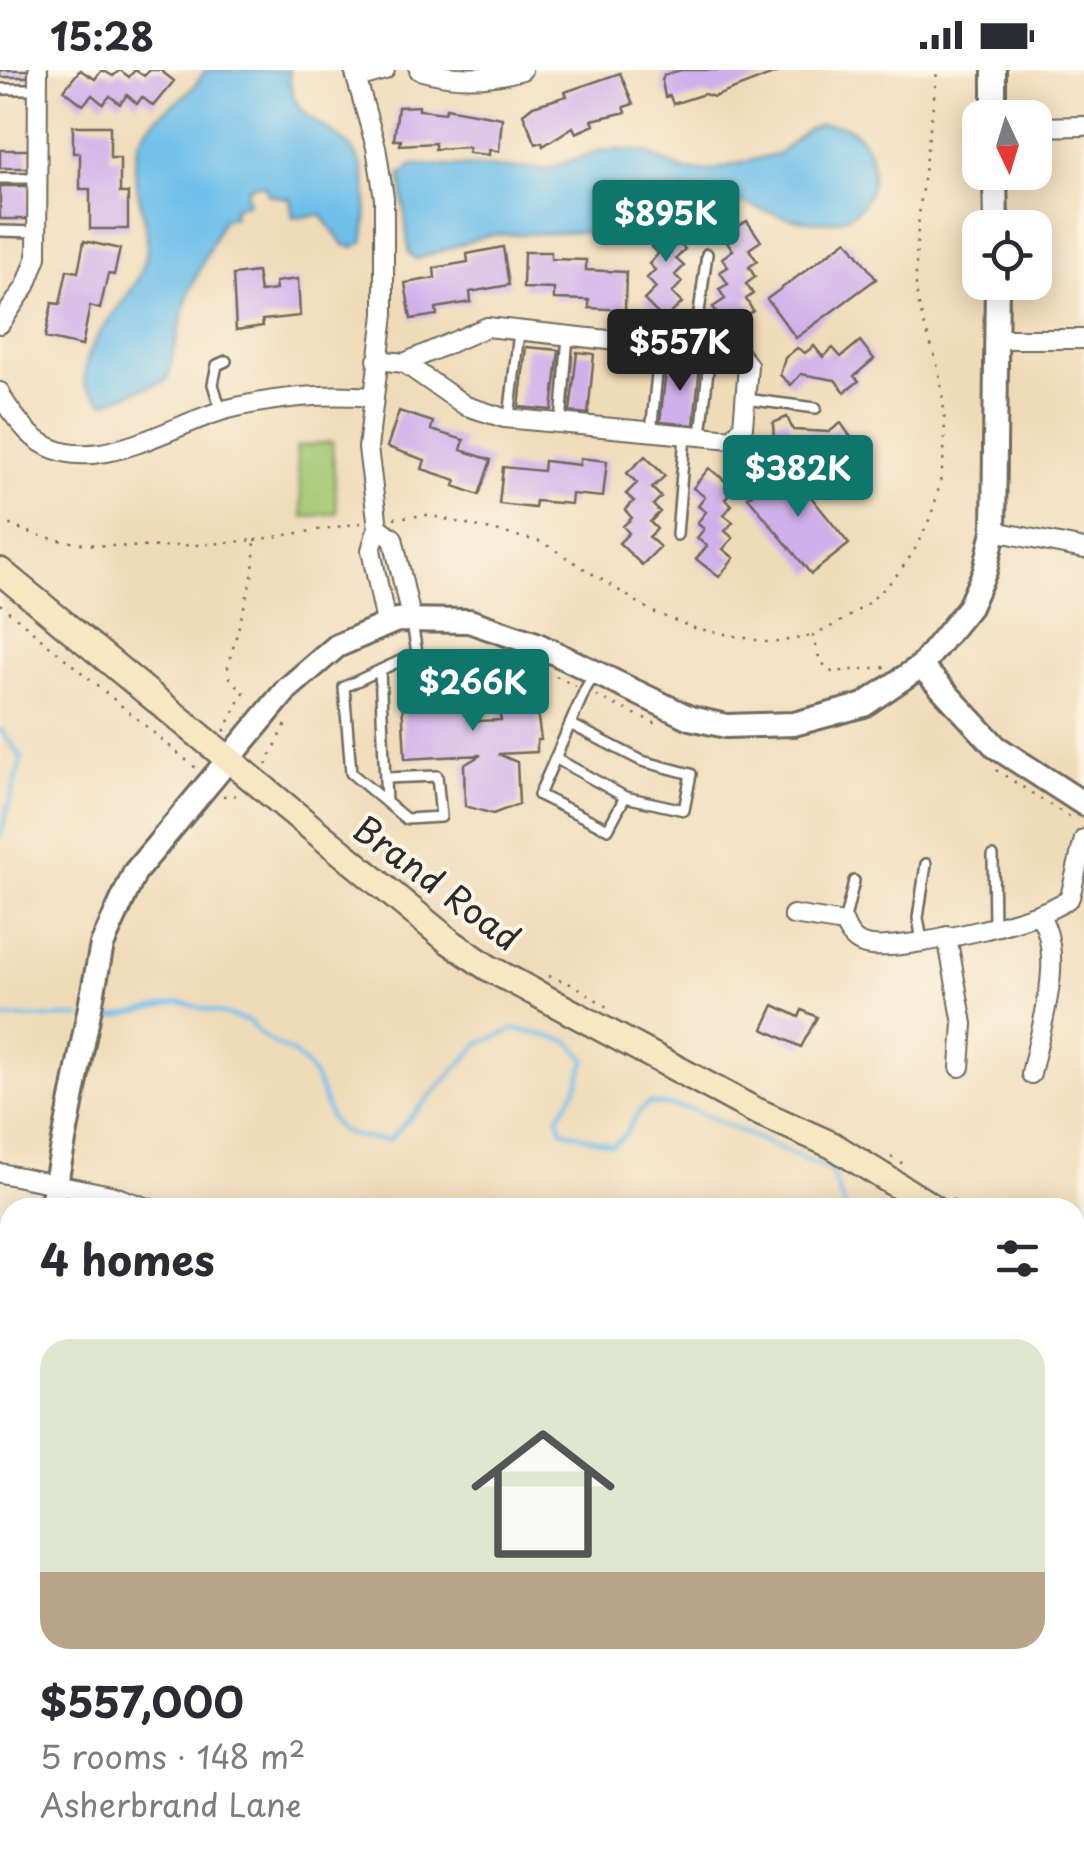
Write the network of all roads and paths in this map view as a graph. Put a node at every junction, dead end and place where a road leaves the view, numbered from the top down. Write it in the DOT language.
graph roads {
  1 [pos="386,70"];
  2 [pos="420,70"];
  3 [pos="937,70"];
  4 [pos="994,70"];
  5 [pos="516,71"];
  6 [pos="355,74"];
  7 [pos="38,79"];
  8 [pos="0,88"];
  9 [pos="994,100"];
  10 [pos="1084,126"];
  11 [pos="1052,127"];
  12 [pos="0,178"];
  13 [pos="38,178"];
  14 [pos="0,232"];
  15 [pos="37,232"];
  16 [pos="707,254"];
  17 [pos="997,300"];
  18 [pos="0,324"];
  19 [pos="519,330"];
  20 [pos="568,336"];
  21 [pos="1084,338"];
  22 [pos="998,339"];
  23 [pos="660,345"];
  24 [pos="702,350"];
  25 [pos="377,360"];
  26 [pos="226,361"];
  27 [pos="404,363"];
  28 [pos="0,392"];
  29 [pos="373,397"];
  30 [pos="745,399"];
  31 [pos="816,408"];
  32 [pos="222,411"];
  33 [pos="509,418"];
  34 [pos="561,423"];
  35 [pos="651,432"];
  36 [pos="693,436"];
  37 [pos="0,520"];
  38 [pos="377,524"];
  39 [pos="994,531"];
  40 [pos="677,535"];
  41 [pos="255,540"];
  42 [pos="1084,549"];
  43 [pos="0,571"];
  44 [pos="0,604"];
  45 [pos="412,618"];
  46 [pos="386,623"];
  47 [pos="813,635"];
  48 [pos="921,666"];
  49 [pos="380,670"];
  50 [pos="594,674"];
  51 [pos="899,681"];
  52 [pos="570,724"];
  53 [pos="555,758"];
  54 [pos="266,765"];
  55 [pos="221,774"];
  56 [pos="272,774"];
  57 [pos="385,778"];
  58 [pos="241,797"];
  59 [pos="624,798"];
  60 [pos="386,802"];
  61 [pos="1084,804"];
  62 [pos="1084,839"];
  63 [pos="993,856"];
  64 [pos="926,864"];
  65 [pos="854,881"];
  66 [pos="793,915"];
  67 [pos="1040,916"];
  68 [pos="844,923"];
  69 [pos="994,926"];
  70 [pos="947,936"];
  71 [pos="922,940"];
  72 [pos="535,971"];
  73 [pos="612,1012"];
  74 [pos="960,1067"];
  75 [pos="1031,1074"];
  76 [pos="881,1152"];
  77 [pos="910,1169"];
  78 [pos="0,1173"];
  79 [pos="56,1183"];
  80 [pos="53,1198"];
  81 [pos="111,1198"];
  82 [pos="933,1198"];
  1 -- 6 [label="street"];
  2 -- 5 [label="street"];
  3 -- 47 [label="path"];
  4 -- 9 [label="street"];
  6 -- 25 [label="street"];
  7 -- 8 [label="lane"];
  7 -- 13 [label="street"];
  10 -- 11 [label="street"];
  12 -- 13 [label="lane"];
  13 -- 15 [label="street"];
  14 -- 15 [label="lane"];
  15 -- 18 [label="street"];
  16 -- 24 [label="lane"];
  17 -- 22 [label="street"];
  19 -- 20 [label="street"];
  19 -- 27 [label="street"];
  19 -- 33 [label="lane"];
  20 -- 23 [label="street"];
  20 -- 34 [label="lane"];
  21 -- 22 [label="street"];
  22 -- 39 [label="street"];
  23 -- 24 [label="street"];
  23 -- 35 [label="lane"];
  24 -- 30 [label="street"];
  24 -- 36 [label="lane"];
  25 -- 27 [label="street"];
  25 -- 29 [label="street"];
  26 -- 32 [label="lane"];
  27 -- 33 [label="street"];
  28 -- 32 [label="street"];
  29 -- 32 [label="street"];
  29 -- 38 [label="street"];
  30 -- 31 [label="lane"];
  30 -- 36 [label="street"];
  33 -- 34 [label="street"];
  34 -- 35 [label="street"];
  35 -- 36 [label="street"];
  36 -- 40 [label="lane"];
  37 -- 41 [label="path"];
  38 -- 41 [label="path"];
  38 -- 45 [label="street"];
  38 -- 46 [label="street"];
  38 -- 47 [label="path"];
  39 -- 42 [label="street"];
  39 -- 48 [label="street"];
  41 -- 55 [label="path"];
  43 -- 55 [label="main road, Brand Road"];
  44 -- 55 [label="path"];
  45 -- 46 [label="street"];
  45 -- 49 [label="lane"];
  45 -- 50 [label="street"];
  46 -- 55 [label="street"];
  47 -- 51 [label="path"];
  48 -- 51 [label="street"];
  48 -- 61 [label="street"];
  49 -- 57 [label="lane"];
  49 -- 60 [label="lane"];
  50 -- 51 [label="street"];
  50 -- 52 [label="lane"];
  52 -- 53 [label="lane"];
  52 -- 59 [label="lane"];
  53 -- 59 [label="lane"];
  53 -- 59 [label="lane"];
  54 -- 56 [label="path"];
  55 -- 58 [label="path"];
  55 -- 79 [label="street"];
  55 -- 82 [label="main road, Brand Road"];
  57 -- 60 [label="lane"];
  57 -- 60 [label="lane"];
  62 -- 67 [label="street"];
  63 -- 69 [label="lane"];
  64 -- 71 [label="lane"];
  65 -- 68 [label="lane"];
  66 -- 68 [label="street"];
  67 -- 69 [label="street"];
  67 -- 75 [label="street"];
  68 -- 71 [label="street"];
  69 -- 70 [label="street"];
  70 -- 71 [label="street"];
  70 -- 74 [label="street"];
  72 -- 73 [label="path"];
  76 -- 77 [label="path"];
  78 -- 79 [label="street"];
  79 -- 80 [label="street"];
  79 -- 81 [label="street"];
}
